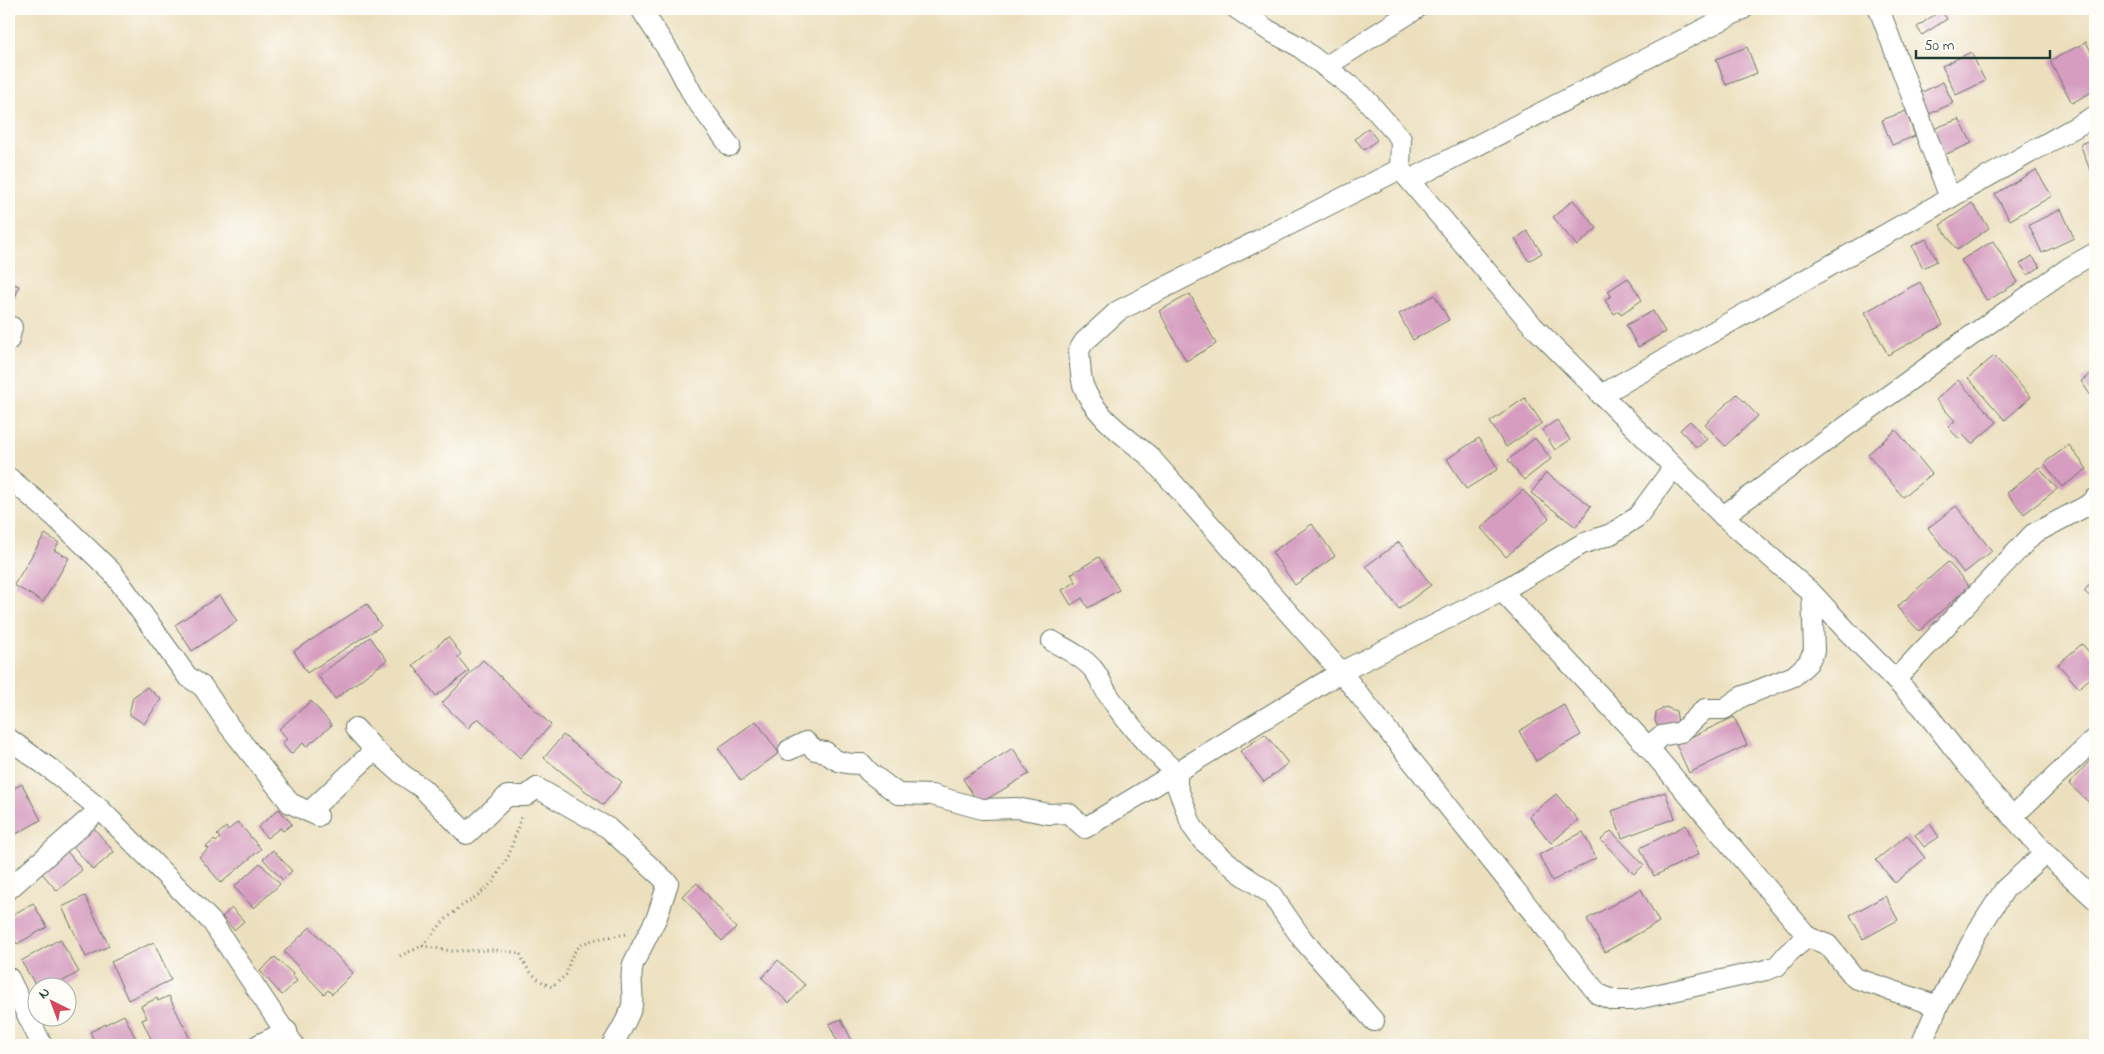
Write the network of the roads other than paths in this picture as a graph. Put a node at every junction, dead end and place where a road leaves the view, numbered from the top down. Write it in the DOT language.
graph roads {
  1 [pos="641,9"];
  2 [pos="1237,9"];
  3 [pos="1416,9"];
  4 [pos="1743,9"];
  5 [pos="1879,9"];
  6 [pos="1326,67"];
  7 [pos="2095,116"];
  8 [pos="730,146"];
  9 [pos="1405,174"];
  10 [pos="1950,198"];
  11 [pos="2095,253"];
  12 [pos="1601,395"];
  13 [pos="1674,467"];
  14 [pos="9,478"];
  15 [pos="2095,500"];
  16 [pos="1723,516"];
  17 [pos="1502,591"];
  18 [pos="1812,593"];
  19 [pos="1052,641"];
  20 [pos="1341,672"];
  21 [pos="1895,680"];
  22 [pos="355,728"];
  23 [pos="9,739"];
  24 [pos="2095,739"];
  25 [pos="1648,747"];
  26 [pos="376,750"];
  27 [pos="789,750"];
  28 [pos="1177,773"];
  29 [pos="100,809"];
  30 [pos="2012,817"];
  31 [pos="2045,853"];
  32 [pos="9,889"];
  33 [pos="2095,898"];
  34 [pos="1808,937"];
  35 [pos="9,978"];
  36 [pos="1938,1006"];
  37 [pos="1374,1020"];
  38 [pos="291,1038"];
  39 [pos="42,1045"];
  40 [pos="258,1045"];
  41 [pos="612,1045"];
  42 [pos="1921,1045"];
  1 -- 8 [label="street"];
  2 -- 6 [label="street"];
  3 -- 6 [label="street"];
  4 -- 9 [label="street"];
  5 -- 10 [label="street"];
  6 -- 9 [label="street"];
  7 -- 10 [label="street"];
  9 -- 12 [label="street"];
  9 -- 20 [label="street"];
  10 -- 12 [label="street"];
  11 -- 16 [label="street"];
  12 -- 13 [label="street"];
  13 -- 16 [label="street"];
  13 -- 17 [label="street"];
  14 -- 26 [label="street"];
  15 -- 21 [label="street"];
  16 -- 18 [label="street"];
  17 -- 20 [label="street"];
  17 -- 25 [label="street"];
  18 -- 21 [label="street"];
  18 -- 25 [label="street"];
  19 -- 28 [label="street"];
  20 -- 28 [label="street"];
  20 -- 34 [label="street"];
  21 -- 30 [label="street"];
  22 -- 26 [label="street"];
  23 -- 29 [label="street"];
  24 -- 30 [label="street"];
  25 -- 34 [label="street"];
  26 -- 41 [label="street"];
  27 -- 28 [label="street"];
  28 -- 37 [label="street"];
  29 -- 32 [label="street"];
  29 -- 38 [label="street"];
  30 -- 31 [label="street"];
  31 -- 33 [label="street"];
  31 -- 36 [label="street"];
  34 -- 36 [label="street"];
  35 -- 39 [label="street"];
  36 -- 42 [label="street"];
  38 -- 40 [label="street"];
}
